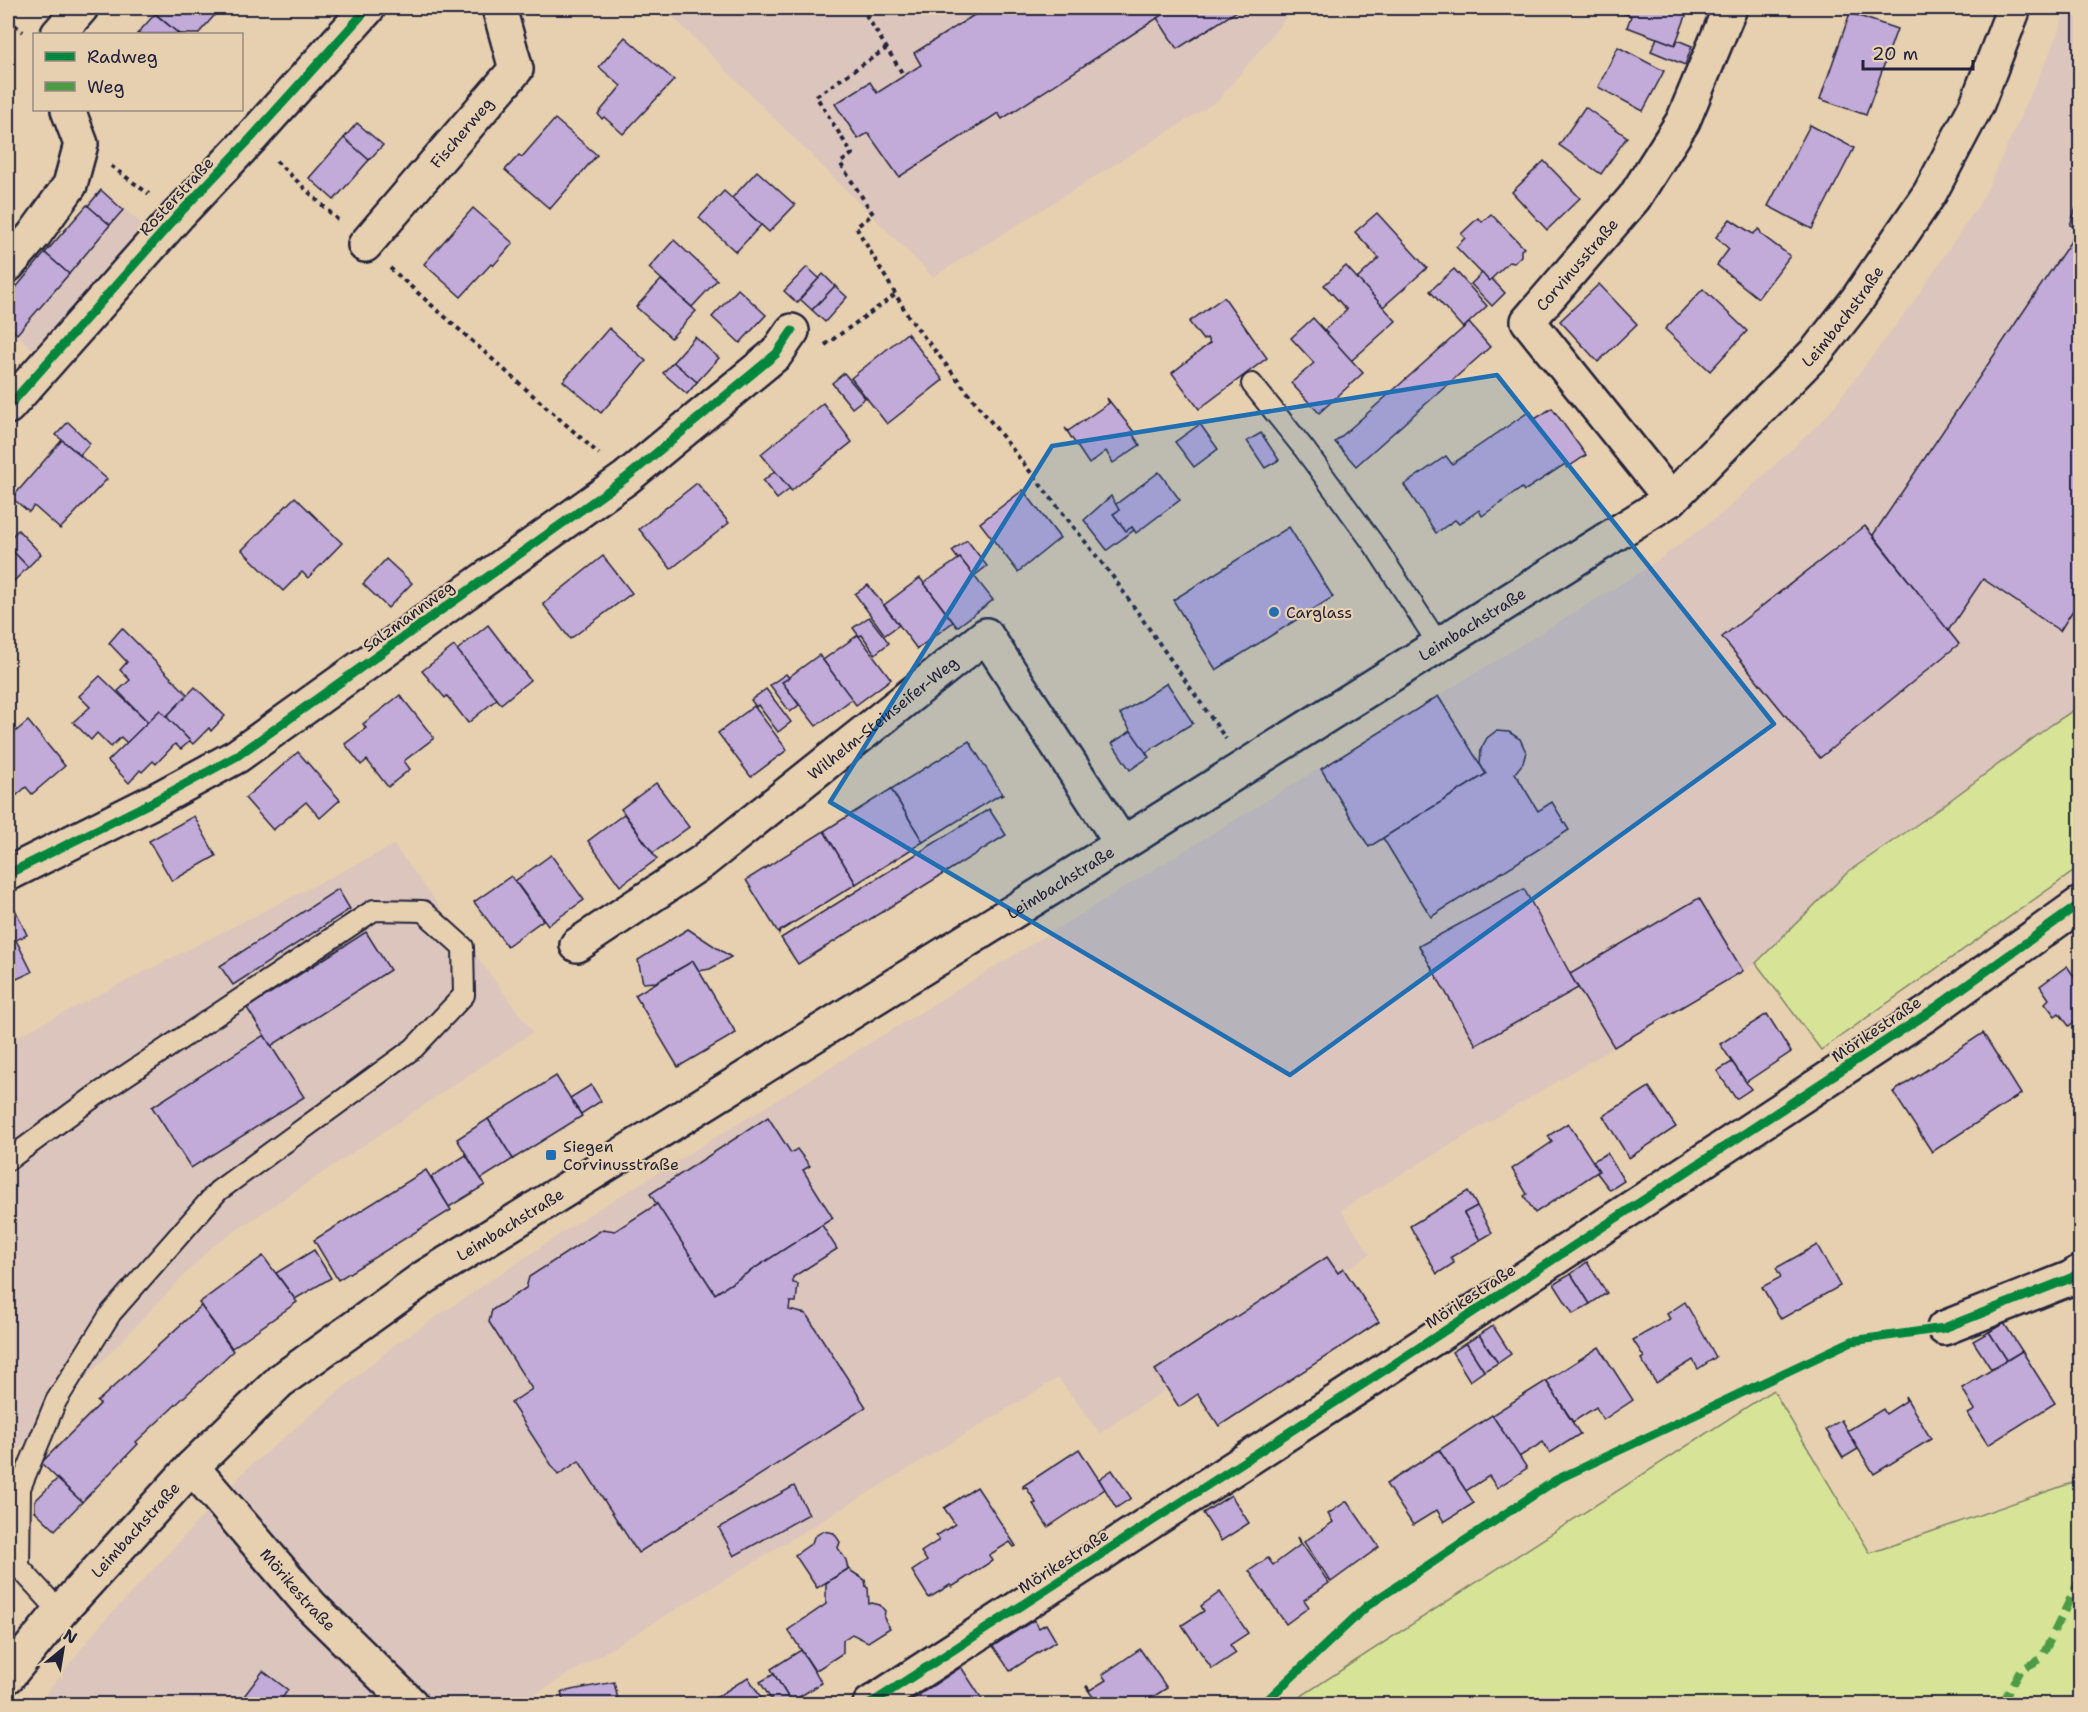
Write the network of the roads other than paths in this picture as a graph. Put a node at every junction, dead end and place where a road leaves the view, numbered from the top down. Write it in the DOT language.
graph roads {
  1 [pos="81,8"];
  2 [pos="369,8"];
  3 [pos="498,8"];
  4 [pos="1730,8"];
  5 [pos="2014,8"];
  6 [pos="59,33"];
  7 [pos="68,111"];
  8 [pos="365,245"];
  9 [pos="8,265"];
  10 [pos="784,343"];
  11 [pos="1252,384"];
  12 [pos="8,407"];
  13 [pos="1671,499"];
  14 [pos="1440,645"];
  15 [pos="1122,844"];
  16 [pos="8,874"];
  17 [pos="2080,904"];
  18 [pos="577,945"];
  19 [pos="8,1160"];
  20 [pos="2080,1272"];
  21 [pos="1944,1328"];
  22 [pos="192,1467"];
  23 [pos="60,1612"];
  24 [pos="8,1676"];
  25 [pos="411,1704"];
  26 [pos="870,1704"];
  1 -- 6 [label="street"];
  2 -- 12 [label="street, Rosterstraße"];
  3 -- 8 [label="street, Fischerweg"];
  4 -- 13 [label="street, Corvinusstraße"];
  5 -- 13 [label="street, Leimbachstraße"];
  7 -- 9 [label="street"];
  10 -- 16 [label="street, Salzmannweg"];
  11 -- 14 [label="lane"];
  13 -- 14 [label="street, Leimbachstraße"];
  14 -- 15 [label="street, Leimbachstraße"];
  15 -- 18 [label="street, Wilhelm-Steinseifer-Weg"];
  15 -- 22 [label="street, Leimbachstraße"];
  17 -- 26 [label="street, Mörikestraße"];
  19 -- 23 [label="lane"];
  20 -- 21 [label="street"];
  22 -- 23 [label="street, Leimbachstraße"];
  22 -- 25 [label="street, Mörikestraße"];
  23 -- 24 [label="street, Leimbachstraße"];
}
